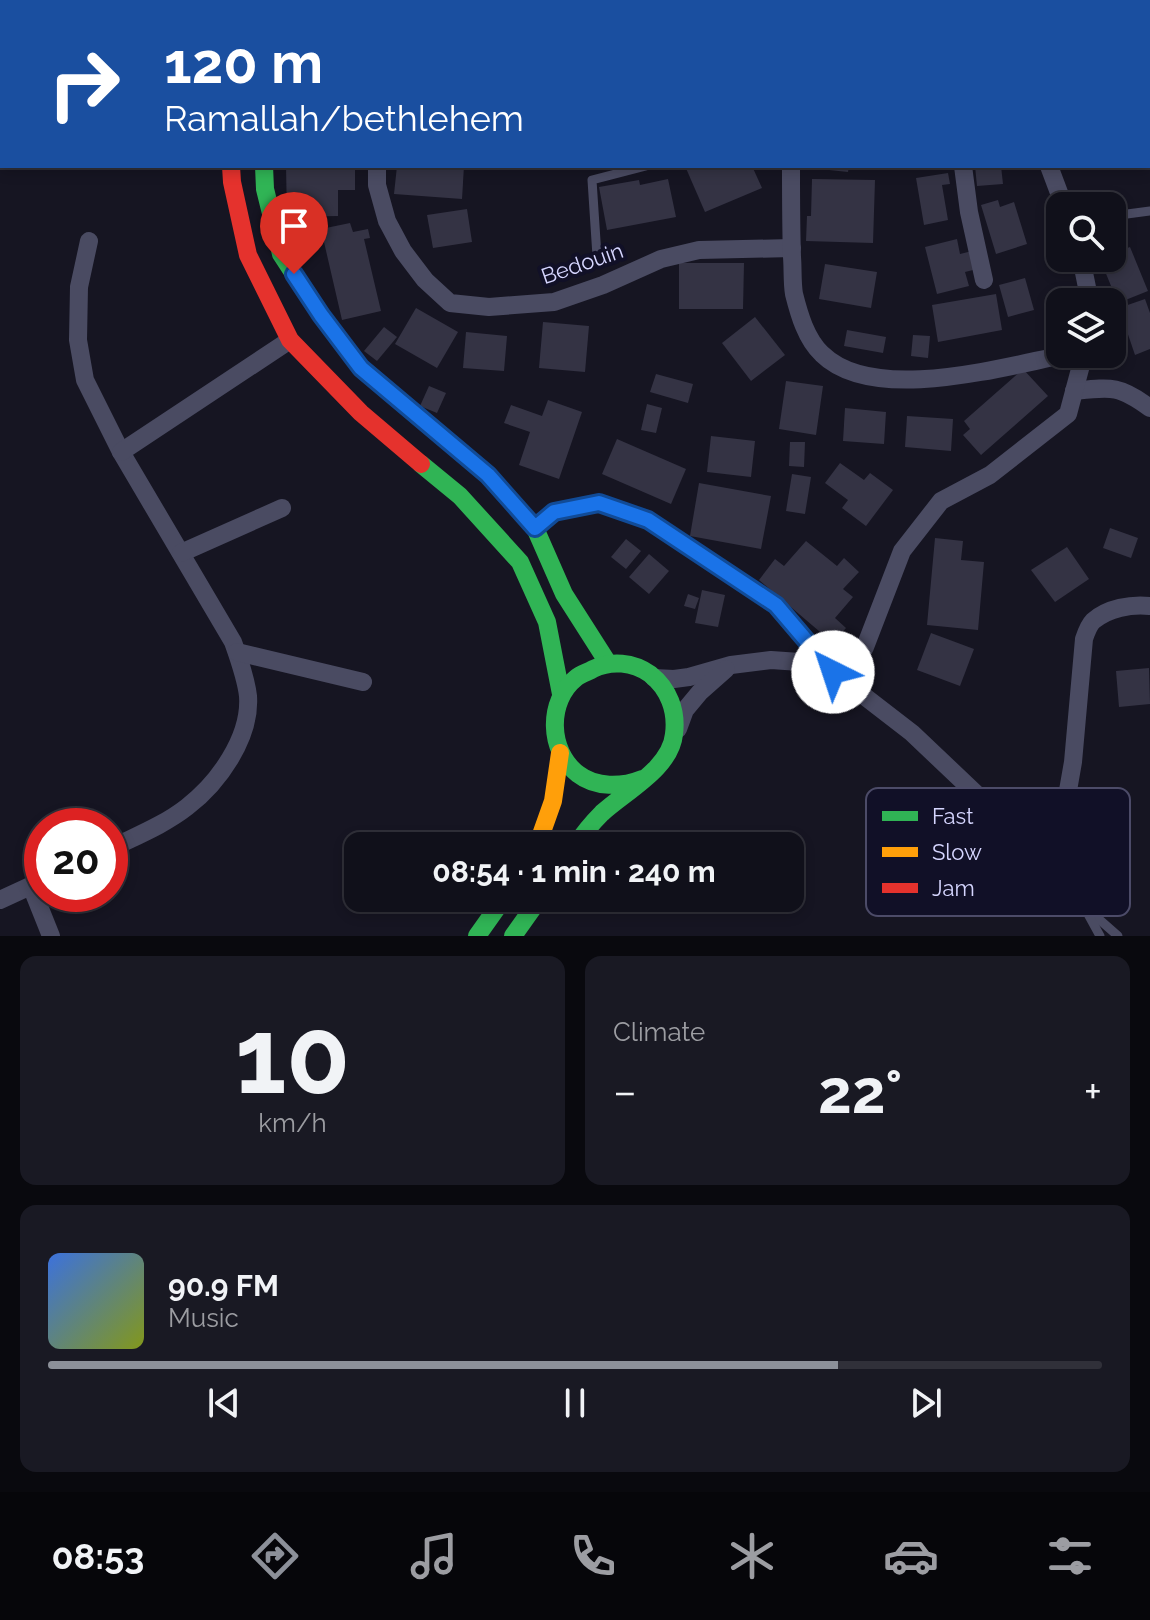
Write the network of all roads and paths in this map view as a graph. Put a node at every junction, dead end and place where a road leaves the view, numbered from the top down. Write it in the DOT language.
graph roads {
  1 [pos="231,168"];
  2 [pos="264,168"];
  3 [pos="377,168"];
  4 [pos="638,168"];
  5 [pos="791,168"];
  6 [pos="963,168"];
  7 [pos="1050,168"];
  8 [pos="1059,192"];
  9 [pos="1150,211"];
  10 [pos="1126,214"];
  11 [pos="89,241"];
  12 [pos="792,248"];
  13 [pos="597,256"];
  14 [pos="984,280"];
  15 [pos="290,340"];
  16 [pos="1046,359"];
  17 [pos="1080,368"];
  18 [pos="1074,391"];
  19 [pos="1150,408"];
  20 [pos="121,452"];
  21 [pos="282,508"];
  22 [pos="535,528"];
  23 [pos="181,553"];
  24 [pos="1150,606"];
  25 [pos="237,652"];
  26 [pos="608,663"];
  27 [pos="731,665"];
  28 [pos="833,672"];
  29 [pos="654,678"];
  30 [pos="363,682"];
  31 [pos="561,694"];
  32 [pos="675,737"];
  33 [pos="560,753"];
  34 [pos="642,779"];
  35 [pos="970,788"];
  36 [pos="1068,788"];
  37 [pos="543,832"];
  38 [pos="586,832"];
  39 [pos="128,841"];
  40 [pos="24,890"];
  41 [pos="0,900"];
  42 [pos="45,912"];
  43 [pos="494,912"];
  44 [pos="530,912"];
  45 [pos="1090,916"];
  46 [pos="1095,916"];
  47 [pos="51,936"];
  48 [pos="477,936"];
  49 [pos="513,936"];
  50 [pos="1100,936"];
  51 [pos="1118,936"];
  1 -- 15 [label="main road"];
  2 -- 22 [label="main road"];
  3 -- 12 [label="street, Bedouin"];
  4 -- 13 [label="lane"];
  5 -- 12 [label="street"];
  6 -- 14 [label="street"];
  7 -- 8 [label="street"];
  9 -- 10 [label="lane"];
  11 -- 20 [label="street"];
  12 -- 16 [label="street"];
  15 -- 20 [label="street"];
  15 -- 31 [label="main road"];
  17 -- 18 [label="street"];
  18 -- 19 [label="street"];
  18 -- 28 [label="street"];
  20 -- 23 [label="street"];
  21 -- 23 [label="street"];
  22 -- 26 [label="main road"];
  22 -- 28 [label="lane"];
  23 -- 25 [label="street"];
  24 -- 36 [label="street"];
  25 -- 30 [label="street"];
  25 -- 39 [label="street"];
  26 -- 29 [label="main road"];
  26 -- 31 [label="main road"];
  27 -- 28 [label="street"];
  27 -- 29 [label="street"];
  27 -- 32 [label="street"];
  28 -- 35 [label="street"];
  29 -- 32 [label="main road"];
  31 -- 33 [label="main road"];
  32 -- 34 [label="main road"];
  33 -- 34 [label="main road"];
  33 -- 37 [label="main road"];
  34 -- 38 [label="main road"];
  40 -- 41 [label="street"];
  42 -- 47 [label="street"];
  43 -- 48 [label="main road"];
  44 -- 49 [label="main road"];
  45 -- 50 [label="lane"];
  46 -- 51 [label="lane"];
}
